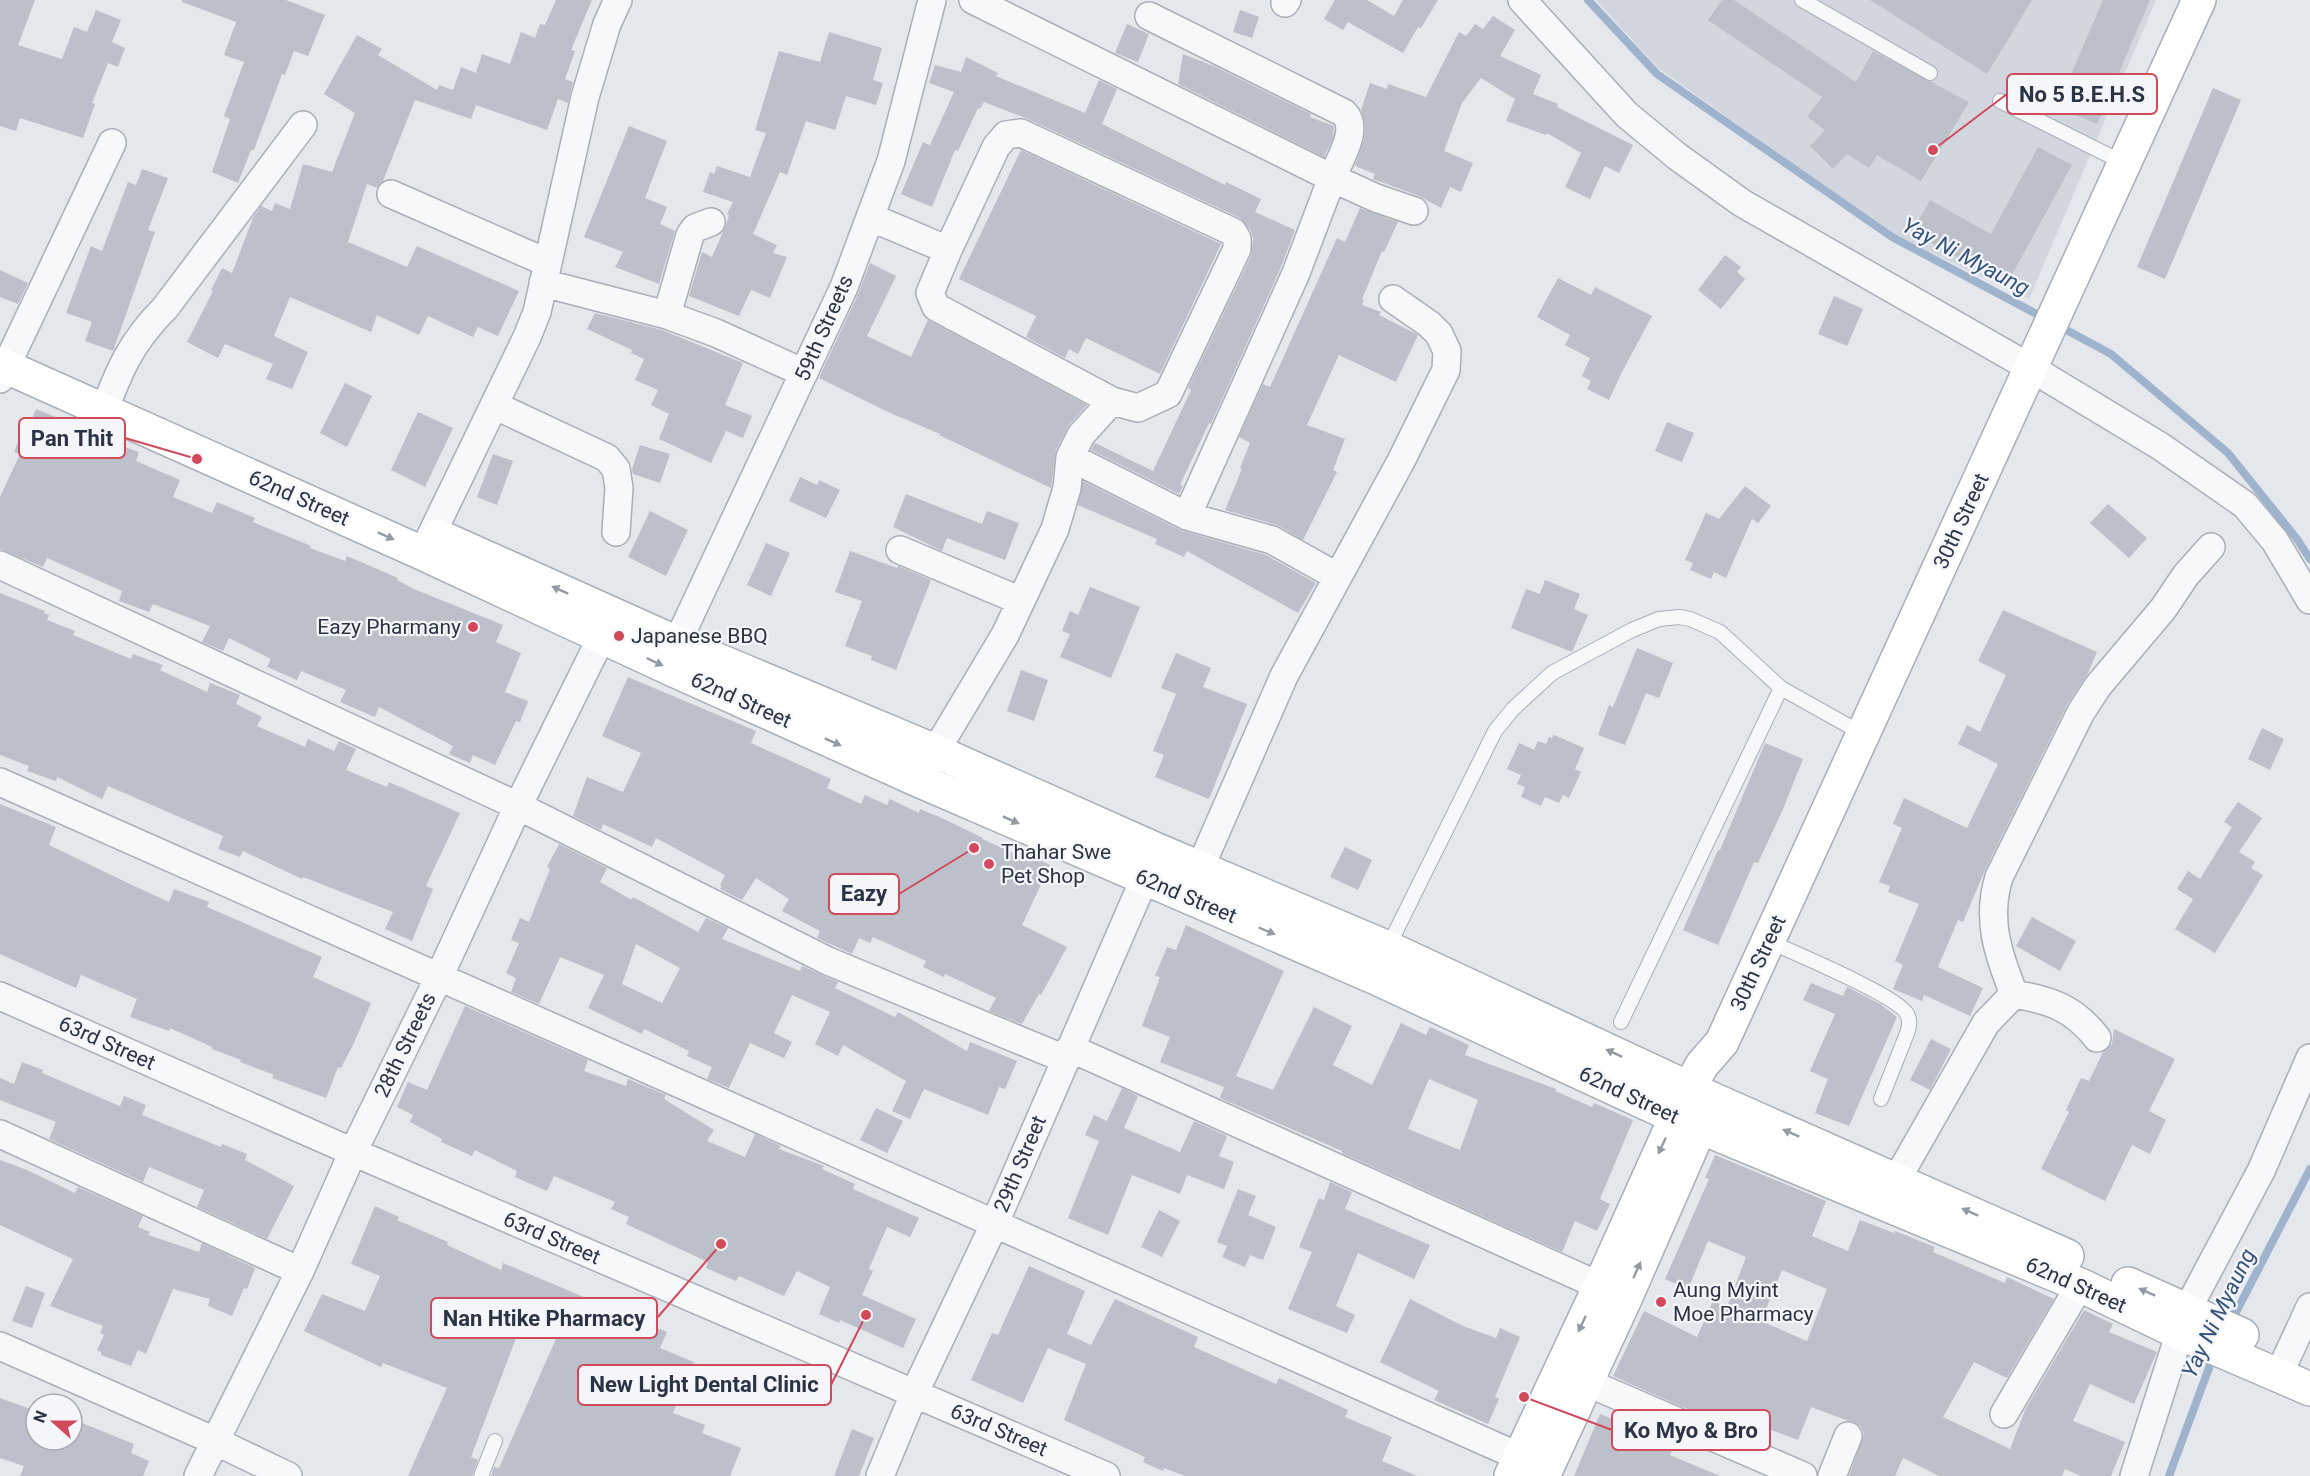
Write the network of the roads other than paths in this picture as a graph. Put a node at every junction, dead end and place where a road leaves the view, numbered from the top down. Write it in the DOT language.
graph roads {
  1 [pos="618,0"];
  2 [pos="932,0"];
  3 [pos="973,0"];
  4 [pos="1522,0"];
  5 [pos="1802,0"];
  6 [pos="2199,0"];
  7 [pos="1149,16"];
  8 [pos="1930,73"];
  9 [pos="2000,101"];
  10 [pos="303,125"];
  11 [pos="112,143"];
  12 [pos="2124,163"];
  13 [pos="1332,178"];
  14 [pos="392,194"];
  15 [pos="1414,211"];
  16 [pos="870,217"];
  17 [pos="711,222"];
  18 [pos="948,250"];
  19 [pos="545,273"];
  20 [pos="1393,299"];
  21 [pos="667,315"];
  22 [pos="4,359"];
  23 [pos="2033,361"];
  24 [pos="804,373"];
  25 [pos="1112,401"];
  26 [pos="107,403"];
  27 [pos="494,405"];
  28 [pos="1070,458"];
  29 [pos="1187,516"];
  30 [pos="616,532"];
  31 [pos="427,543"];
  32 [pos="2211,547"];
  33 [pos="900,550"];
  34 [pos="0,565"];
  35 [pos="1338,577"];
  36 [pos="2310,600"];
  37 [pos="1021,601"];
  38 [pos="608,625"];
  39 [pos="677,642"];
  40 [pos="1781,688"];
  41 [pos="1863,734"];
  42 [pos="935,751"];
  43 [pos="918,780"];
  44 [pos="0,782"];
  45 [pos="518,806"];
  46 [pos="1150,864"];
  47 [pos="1200,868"];
  48 [pos="1768,941"];
  49 [pos="1381,962"];
  50 [pos="439,977"];
  51 [pos="2014,994"];
  52 [pos="0,996"];
  53 [pos="1621,1022"];
  54 [pos="2097,1038"];
  55 [pos="1068,1053"];
  56 [pos="2310,1058"];
  57 [pos="1881,1100"];
  58 [pos="1694,1108"];
  59 [pos="0,1134"];
  60 [pos="353,1152"];
  61 [pos="1892,1192"];
  62 [pos="994,1225"];
  63 [pos="300,1271"];
  64 [pos="1600,1286"];
  65 [pos="2080,1286"];
  66 [pos="2310,1306"];
  67 [pos="2189,1324"];
  68 [pos="0,1346"];
  69 [pos="2292,1364"];
  70 [pos="1586,1382"];
  71 [pos="2310,1389"];
  72 [pos="914,1394"];
  73 [pos="2004,1414"];
  74 [pos="1848,1436"];
  75 [pos="215,1441"];
  76 [pos="495,1441"];
  77 [pos="1525,1470"];
  78 [pos="198,1476"];
  79 [pos="288,1476"];
  80 [pos="481,1476"];
  81 [pos="880,1476"];
  82 [pos="1106,1476"];
  83 [pos="1803,1476"];
  84 [pos="1832,1476"];
  85 [pos="2134,1476"];
  1 -- 19 [label="street"];
  2 -- 16 [label="street, 59th Streets"];
  3 -- 13 [label="street"];
  4 -- 23 [label="street"];
  5 -- 8 [label="lane"];
  6 -- 12 [label="main road, 30th Street"];
  7 -- 13 [label="street"];
  9 -- 12 [label="lane"];
  10 -- 26 [label="street"];
  11 -- 22 [label="street"];
  12 -- 23 [label="main road, 30th Street"];
  13 -- 15 [label="street"];
  13 -- 29 [label="street"];
  14 -- 19 [label="street"];
  16 -- 18 [label="street"];
  16 -- 24 [label="street, 59th Streets"];
  17 -- 21 [label="street"];
  18 -- 25 [label="street"];
  18 -- 25 [label="street"];
  19 -- 21 [label="street"];
  19 -- 27 [label="street"];
  20 -- 35 [label="street"];
  21 -- 24 [label="street"];
  22 -- 26 [label="main road, 62nd Street"];
  23 -- 36 [label="street"];
  23 -- 41 [label="main road, 30th Street"];
  24 -- 39 [label="street, 59th Streets"];
  25 -- 28 [label="street"];
  26 -- 31 [label="main road, 62nd Street"];
  27 -- 30 [label="street"];
  27 -- 31 [label="street"];
  28 -- 29 [label="street"];
  28 -- 37 [label="street"];
  29 -- 35 [label="street"];
  31 -- 38 [label="main road, 62nd Street"];
  32 -- 51 [label="street"];
  33 -- 37 [label="street"];
  34 -- 45 [label="street"];
  35 -- 47 [label="street"];
  37 -- 42 [label="street"];
  38 -- 39 [label="main road, 62nd Street"];
  38 -- 43 [label="main road, 62nd Street, one-way"];
  38 -- 45 [label="street, 28th Streets"];
  39 -- 42 [label="main road, 62nd Street"];
  40 -- 41 [label="lane"];
  40 -- 49 [label="lane"];
  40 -- 53 [label="lane"];
  41 -- 48 [label="main road, 30th Street"];
  42 -- 43 [label="street"];
  42 -- 46 [label="main road, 62nd Street"];
  43 -- 46 [label="main road, 62nd Street, one-way"];
  44 -- 50 [label="street"];
  45 -- 50 [label="street, 28th Streets"];
  45 -- 55 [label="street"];
  46 -- 47 [label="main road, 62nd Street"];
  46 -- 49 [label="main road, 62nd Street, one-way"];
  46 -- 55 [label="street, 29th Street"];
  47 -- 49 [label="main road, 62nd Street"];
  48 -- 57 [label="lane"];
  48 -- 58 [label="main road, 30th Street"];
  49 -- 58 [label="main road, 62nd Street"];
  50 -- 60 [label="street, 28th Streets"];
  50 -- 62 [label="street"];
  51 -- 54 [label="street"];
  51 -- 61 [label="street"];
  52 -- 60 [label="street, 63rd Street"];
  55 -- 62 [label="street, 29th Street"];
  55 -- 64 [label="street"];
  56 -- 67 [label="street"];
  58 -- 61 [label="main road, 62nd Street"];
  58 -- 64 [label="main road, 30th Street, one-way"];
  70 -- 58 [label="main road, 30th Street, one-way"];
  59 -- 63 [label="street"];
  60 -- 63 [label="street, 28th Streets"];
  60 -- 72 [label="street, 63rd Street"];
  61 -- 65 [label="main road, 62nd Street"];
  67 -- 61 [label="main road, 62nd Street, one-way"];
  62 -- 72 [label="street, 29th Street"];
  62 -- 77 [label="street"];
  63 -- 75 [label="street, 28th Streets"];
  64 -- 77 [label="main road, 30th Street, one-way"];
  65 -- 67 [label="main road, 62nd Street"];
  65 -- 73 [label="street"];
  66 -- 69 [label="street"];
  67 -- 69 [label="main road, 62nd Street"];
  67 -- 85 [label="street"];
  68 -- 75 [label="street"];
  69 -- 71 [label="main road, 62nd Street"];
  70 -- 77 [label="main road, 30th Street"];
  70 -- 83 [label="street"];
  72 -- 81 [label="street, 29th Street"];
  72 -- 82 [label="street, 63rd Street"];
  74 -- 84 [label="street"];
  75 -- 78 [label="street, 28th Streets"];
  75 -- 79 [label="street"];
  76 -- 80 [label="lane"];
}
